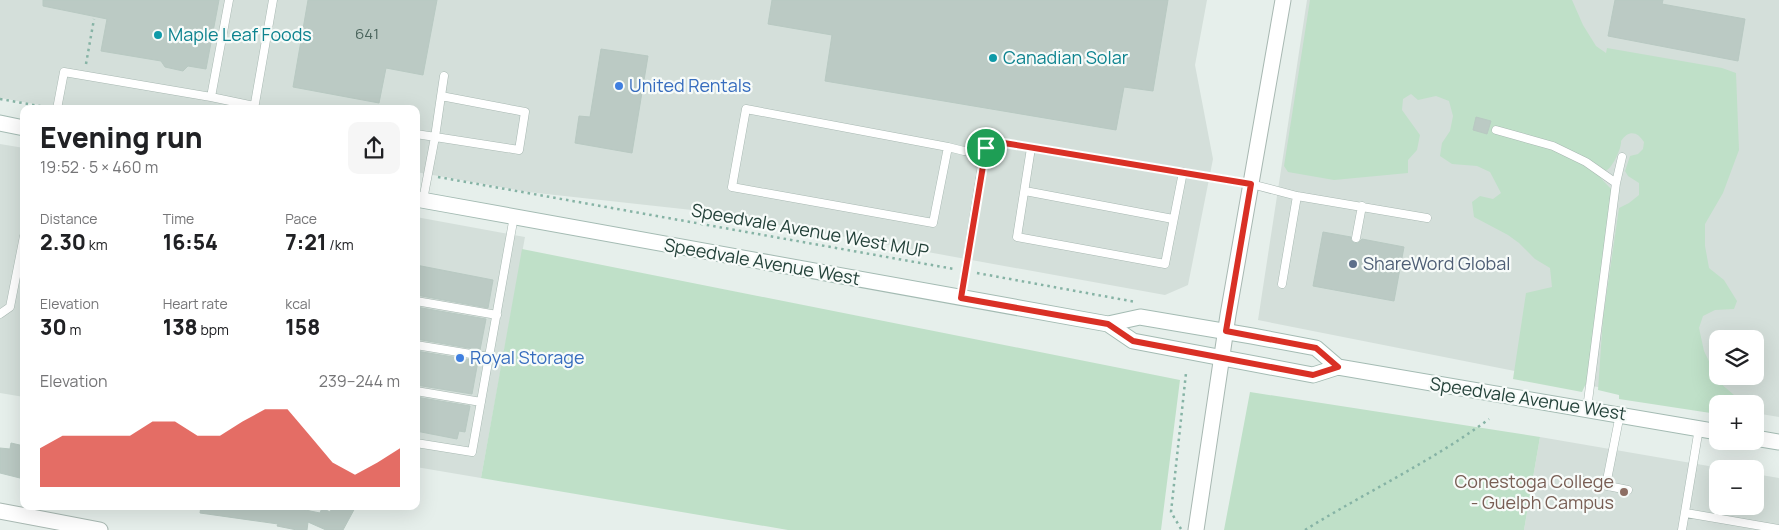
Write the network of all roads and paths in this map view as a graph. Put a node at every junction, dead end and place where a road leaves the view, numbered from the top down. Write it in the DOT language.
graph roads {
  1 [pos="229,0"];
  2 [pos="273,0"];
  3 [pos="1283,0"];
  4 [pos="94,19"];
  5 [pos="84,76"];
  6 [pos="444,76"];
  7 [pos="440,96"];
  8 [pos="211,97"];
  9 [pos="0,99"];
  10 [pos="35,105"];
  11 [pos="58,105"];
  12 [pos="245,105"];
  13 [pos="254,105"];
  14 [pos="0,123"];
  15 [pos="20,127"];
  16 [pos="1496,130"];
  17 [pos="420,135"];
  18 [pos="436,137"];
  19 [pos="948,147"];
  20 [pos="986,148"];
  21 [pos="1032,148"];
  22 [pos="1622,157"];
  23 [pos="1183,172"];
  24 [pos="428,175"];
  25 [pos="1616,183"];
  26 [pos="1251,184"];
  27 [pos="1025,191"];
  28 [pos="420,196"];
  29 [pos="1298,196"];
  30 [pos="420,199"];
  31 [pos="1362,206"];
  32 [pos="514,216"];
  33 [pos="1427,218"];
  34 [pos="1174,219"];
  35 [pos="1356,238"];
  36 [pos="20,257"];
  37 [pos="966,271"];
  38 [pos="1282,284"];
  39 [pos="961,298"];
  40 [pos="420,303"];
  41 [pos="1142,303"];
  42 [pos="0,314"];
  43 [pos="497,315"];
  44 [pos="1108,324"];
  45 [pos="1226,331"];
  46 [pos="420,346"];
  47 [pos="489,357"];
  48 [pos="1222,358"];
  49 [pos="1338,367"];
  50 [pos="1186,373"];
  51 [pos="420,392"];
  52 [pos="481,402"];
  53 [pos="1587,409"];
  54 [pos="1620,414"];
  55 [pos="1489,419"];
  56 [pos="1699,428"];
  57 [pos="1709,430"];
  58 [pos="1764,440"];
  59 [pos="1779,442"];
  60 [pos="420,443"];
  61 [pos="1583,481"];
  62 [pos="1606,485"];
  63 [pos="1628,490"];
  64 [pos="0,511"];
  65 [pos="1686,513"];
  66 [pos="71,528"];
  67 [pos="1779,529"];
  68 [pos="100,530"];
  69 [pos="1181,530"];
  70 [pos="1196,530"];
  71 [pos="1305,530"];
  72 [pos="1682,530"];
  1 -- 8 [label="lane"];
  2 -- 13 [label="lane"];
  3 -- 26 [label="main road"];
  4 -- 5 [label="path"];
  5 -- 8 [label="lane"];
  5 -- 11 [label="lane"];
  6 -- 7 [label="lane"];
  7 -- 18 [label="lane"];
  7 -- 18 [label="lane"];
  8 -- 12 [label="lane"];
  9 -- 10 [label="path"];
  14 -- 15 [label="main road"];
  16 -- 25 [label="lane"];
  17 -- 18 [label="lane"];
  18 -- 24 [label="lane"];
  19 -- 19 [label="lane"];
  19 -- 20 [label="lane"];
  20 -- 21 [label="lane"];
  20 -- 37 [label="lane"];
  21 -- 23 [label="lane"];
  21 -- 27 [label="lane"];
  22 -- 25 [label="lane"];
  23 -- 26 [label="lane"];
  23 -- 34 [label="lane"];
  24 -- 28 [label="lane"];
  24 -- 37 [label="path, Speedvale Avenue West MUP"];
  25 -- 53 [label="lane"];
  26 -- 29 [label="lane"];
  26 -- 45 [label="main road"];
  27 -- 34 [label="lane"];
  27 -- 34 [label="lane"];
  29 -- 31 [label="lane"];
  29 -- 38 [label="lane"];
  30 -- 32 [label="main road, Speedvale Avenue West"];
  31 -- 33 [label="lane"];
  31 -- 35 [label="lane"];
  32 -- 39 [label="main road, Speedvale Avenue West"];
  32 -- 43 [label="lane"];
  36 -- 42 [label="lane"];
  37 -- 39 [label="lane"];
  37 -- 41 [label="path, Speedvale Avenue West MUP"];
  39 -- 44 [label="main road, Speedvale Avenue West"];
  40 -- 43 [label="lane"];
  43 -- 47 [label="lane"];
  44 -- 45 [label="main road, Speedvale Avenue West"];
  44 -- 48 [label="main road, Speedvale Avenue West"];
  45 -- 48 [label="main road"];
  45 -- 49 [label="main road, Speedvale Avenue West"];
  46 -- 47 [label="lane"];
  47 -- 52 [label="lane"];
  48 -- 49 [label="main road, Speedvale Avenue West"];
  48 -- 70 [label="main road"];
  49 -- 53 [label="main road, Speedvale Avenue West"];
  50 -- 69 [label="path"];
  51 -- 52 [label="lane"];
  52 -- 60 [label="lane"];
  53 -- 54 [label="main road, Speedvale Avenue West"];
  54 -- 56 [label="main road, Speedvale Avenue West"];
  54 -- 62 [label="lane"];
  55 -- 71 [label="path"];
  56 -- 57 [label="main road, Speedvale Avenue West"];
  56 -- 65 [label="lane"];
  58 -- 59 [label="main road"];
  61 -- 62 [label="lane"];
  62 -- 63 [label="lane"];
  64 -- 66 [label="main road"];
  65 -- 67 [label="lane"];
  65 -- 72 [label="lane"];
  66 -- 68 [label="main road"];
}
